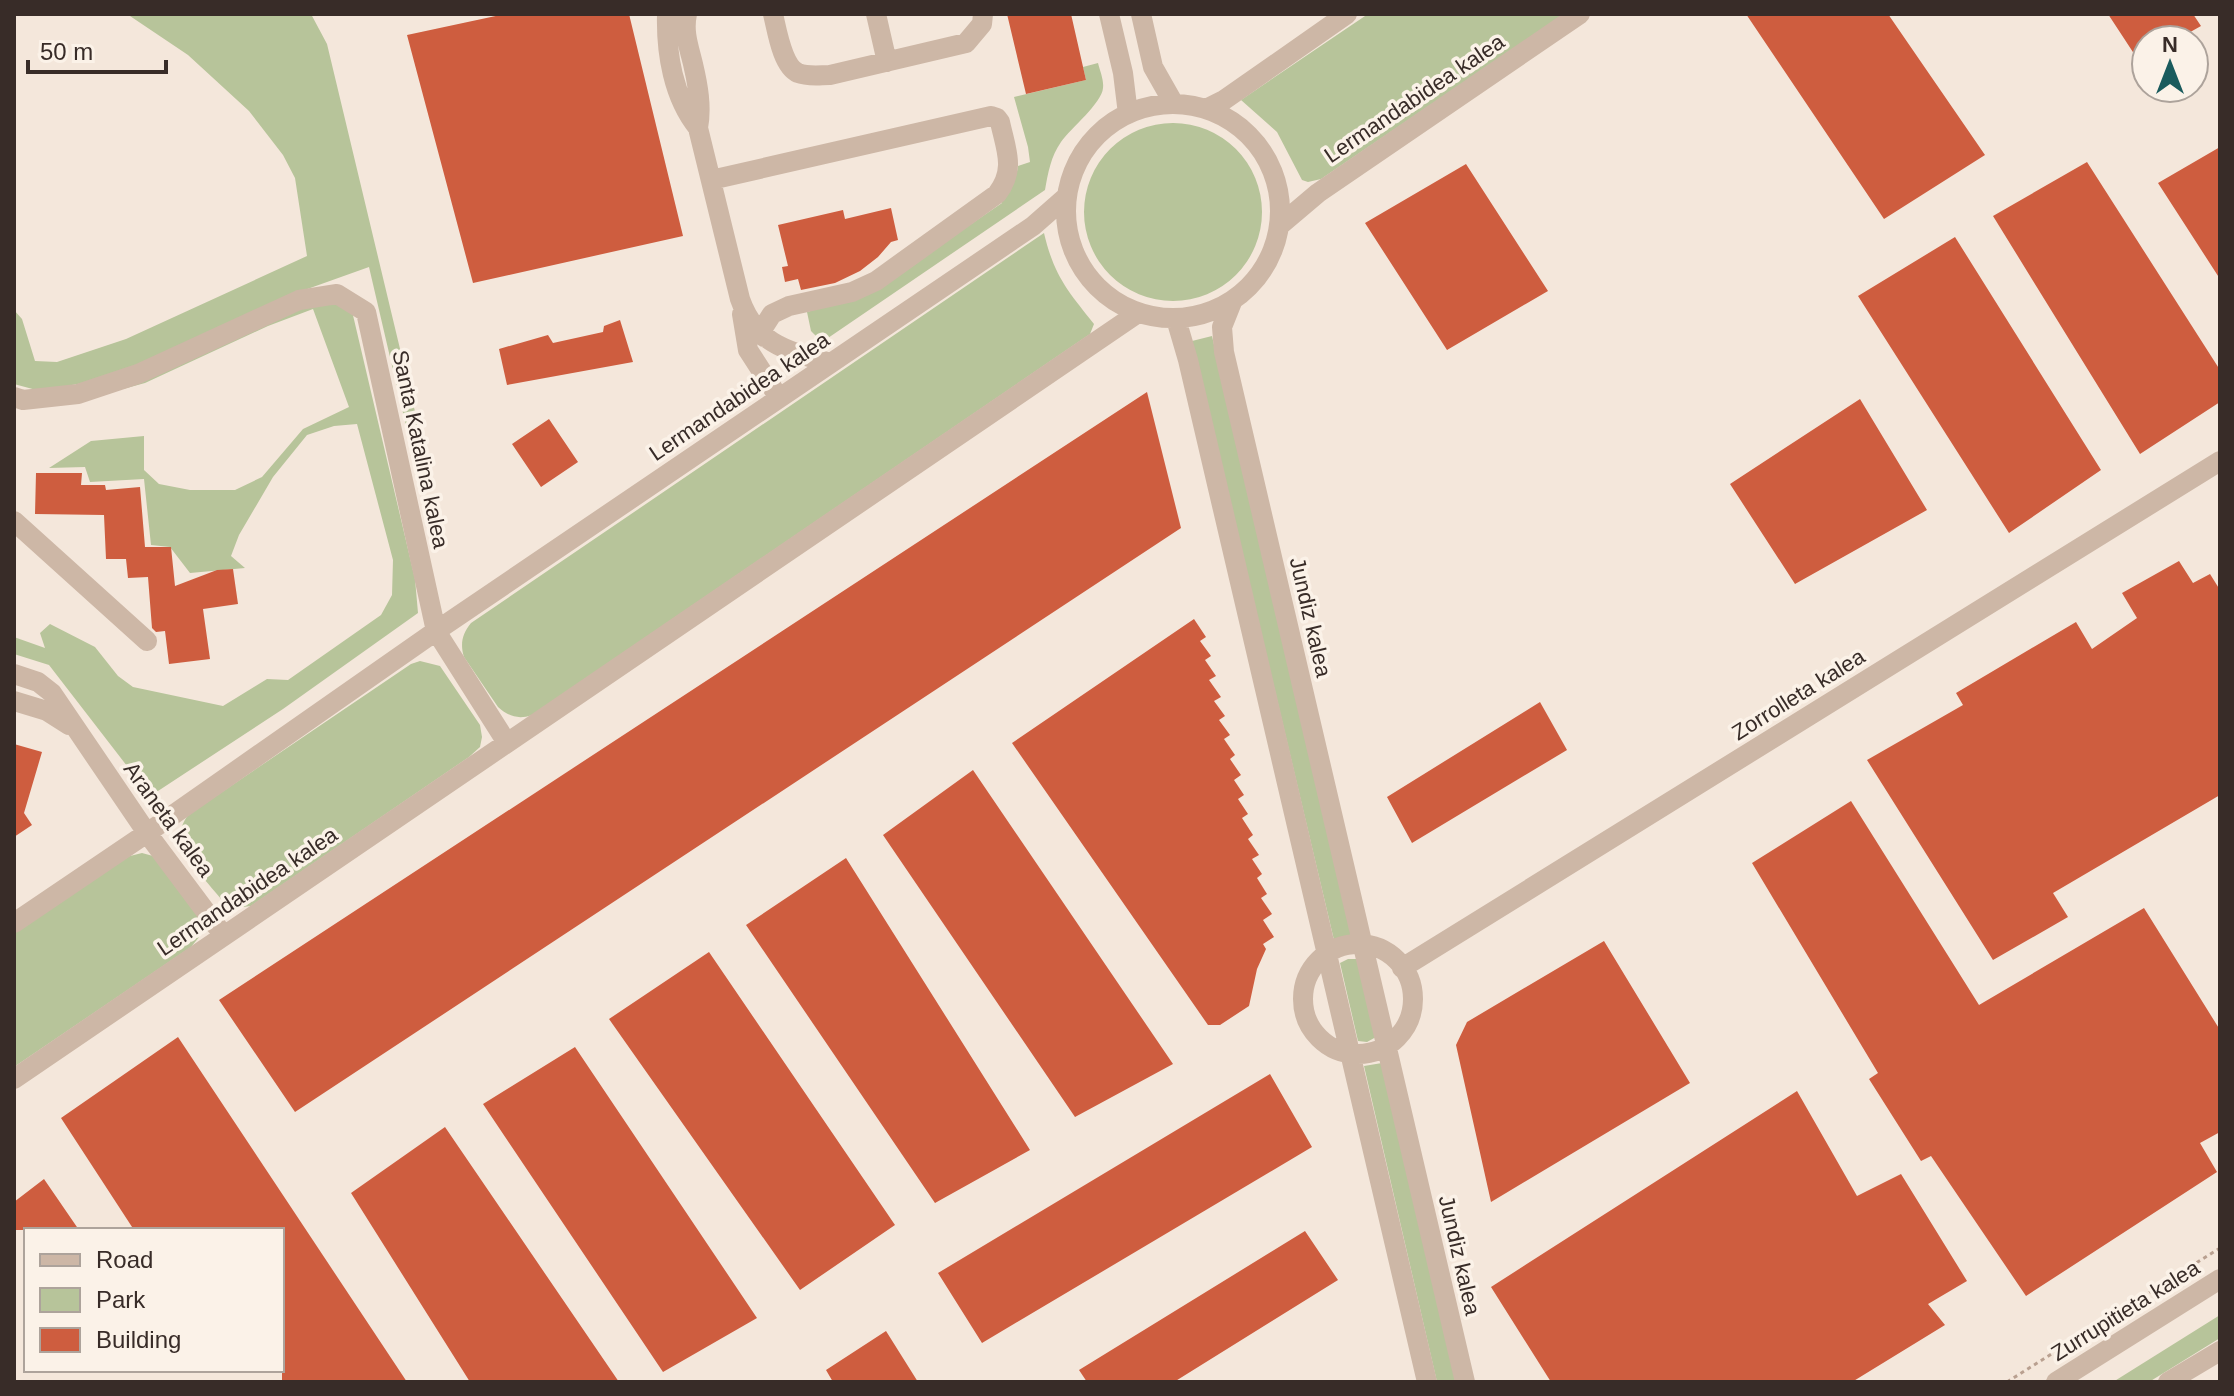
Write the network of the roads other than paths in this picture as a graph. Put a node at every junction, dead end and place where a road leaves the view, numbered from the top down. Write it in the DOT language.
graph roads {
  1 [pos="667,14"];
  2 [pos="687,14"];
  3 [pos="773,14"];
  4 [pos="876,14"];
  5 [pos="983,14"];
  6 [pos="1109,14"];
  7 [pos="1141,14"];
  8 [pos="1347,14"];
  9 [pos="1580,14"];
  10 [pos="887,62"];
  11 [pos="1174,104"];
  12 [pos="1206,109"];
  13 [pos="1128,114"];
  14 [pos="698,128"];
  15 [pos="711,180"];
  16 [pos="1066,197"];
  17 [pos="1279,226"];
  18 [pos="740,299"];
  19 [pos="1232,302"];
  20 [pos="1138,313"];
  21 [pos="1176,319"];
  22 [pos="764,337"];
  23 [pos="831,363"];
  24 [pos="14,397"];
  25 [pos="779,398"];
  26 [pos="2220,461"];
  27 [pos="14,521"];
  28 [pos="436,631"];
  29 [pos="147,641"];
  30 [pos="14,674"];
  31 [pos="14,701"];
  32 [pos="76,729"];
  33 [pos="507,743"];
  34 [pos="147,833"];
  35 [pos="14,923"];
  36 [pos="224,936"];
  37 [pos="1363,944"];
  38 [pos="1327,953"];
  39 [pos="1402,968"];
  40 [pos="1387,1046"];
  41 [pos="1351,1054"];
  42 [pos="14,1079"];
  43 [pos="2220,1279"];
  44 [pos="2220,1351"];
  45 [pos="1427,1382"];
  46 [pos="1465,1382"];
  47 [pos="2056,1382"];
  48 [pos="2168,1382"];
  1 -- 14 [label="street"];
  2 -- 14 [label="street"];
  3 -- 10 [label="street"];
  4 -- 10 [label="street"];
  5 -- 10 [label="street"];
  6 -- 13 [label="street"];
  7 -- 11 [label="street"];
  8 -- 12 [label="street"];
  9 -- 17 [label="street, Lermandabidea kalea"];
  11 -- 12 [label="street"];
  11 -- 13 [label="street"];
  12 -- 17 [label="street"];
  13 -- 16 [label="street"];
  14 -- 15 [label="street"];
  15 -- 18 [label="street"];
  15 -- 22 [label="street"];
  16 -- 20 [label="street"];
  16 -- 23 [label="street, Lermandabidea kalea"];
  17 -- 19 [label="street"];
  18 -- 22 [label="street"];
  18 -- 25 [label="street"];
  19 -- 21 [label="street"];
  19 -- 37 [label="street, Jundiz kalea"];
  20 -- 21 [label="street"];
  20 -- 33 [label="street, Lermandabidea kalea"];
  21 -- 38 [label="street"];
  22 -- 23 [label="street"];
  23 -- 25 [label="street, Lermandabidea kalea"];
  24 -- 28 [label="street, Santa Katalina kalea"];
  25 -- 28 [label="street, Lermandabidea kalea"];
  26 -- 39 [label="street, Zorrolleta kalea"];
  27 -- 29 [label="street"];
  28 -- 33 [label="street"];
  28 -- 34 [label="street, Lermandabidea kalea"];
  30 -- 32 [label="street, Araneta kalea"];
  31 -- 32 [label="street, Araneta kalea"];
  32 -- 34 [label="street, Araneta kalea"];
  33 -- 36 [label="street, Lermandabidea kalea"];
  34 -- 35 [label="street, Lermandabidea kalea"];
  34 -- 36 [label="street, Araneta kalea"];
  36 -- 42 [label="street, Lermandabidea kalea"];
  37 -- 38 [label="street"];
  37 -- 39 [label="street"];
  37 -- 40 [label="street, Jundiz kalea"];
  38 -- 41 [label="street"];
  38 -- 41 [label="street"];
  39 -- 40 [label="street"];
  40 -- 41 [label="street"];
  40 -- 46 [label="street, Jundiz kalea"];
  41 -- 45 [label="street"];
  43 -- 47 [label="street, Zurrupitieta kalea"];
  44 -- 48 [label="street"];
}
